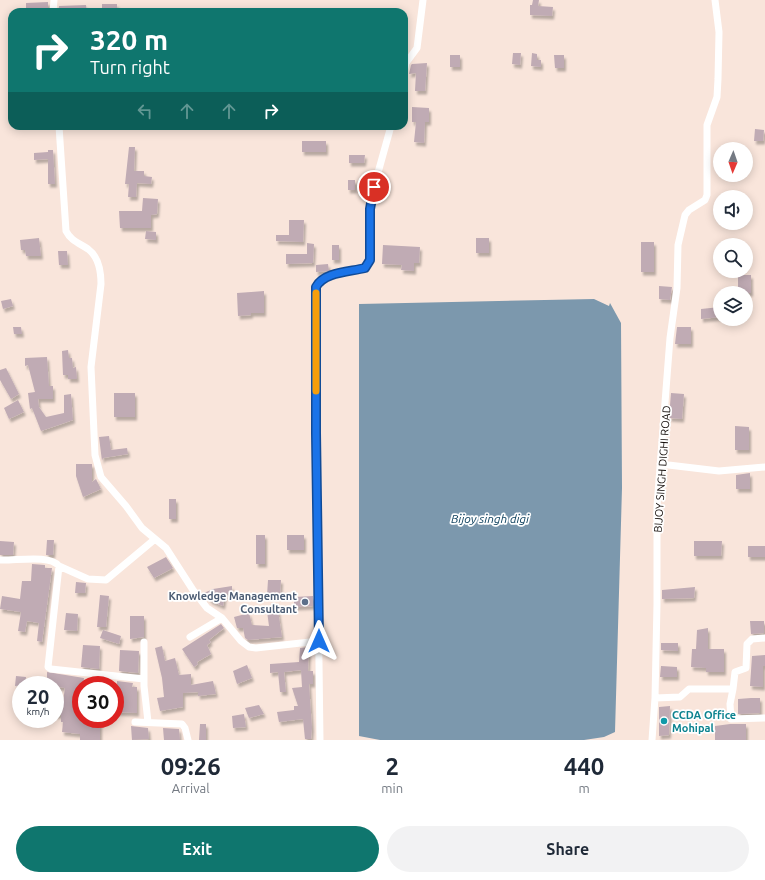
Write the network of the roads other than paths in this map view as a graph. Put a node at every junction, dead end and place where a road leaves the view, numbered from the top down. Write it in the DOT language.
graph roads {
  1 [pos="423,0"];
  2 [pos="715,0"];
  3 [pos="408,60"];
  4 [pos="59,130"];
  5 [pos="390,130"];
  6 [pos="660,464"];
  7 [pos="765,467"];
  8 [pos="155,540"];
  9 [pos="0,560"];
  10 [pos="59,566"];
  11 [pos="222,618"];
  12 [pos="190,637"];
  13 [pos="765,638"];
  14 [pos="319,641"];
  15 [pos="144,642"];
  16 [pos="144,679"];
  17 [pos="733,689"];
  18 [pos="655,698"];
  19 [pos="765,718"];
  20 [pos="136,722"];
  21 [pos="148,722"];
  22 [pos="188,740"];
  23 [pos="320,740"];
  24 [pos="652,740"];
  1 -- 3 [label="street"];
  2 -- 6 [label="street, BIJOY SINGH DIGHI ROAD"];
  4 -- 8 [label="street"];
  5 -- 14 [label="street"];
  6 -- 7 [label="street"];
  6 -- 18 [label="street, BIJOY SINGH DIGHI ROAD"];
  8 -- 10 [label="street"];
  8 -- 11 [label="street"];
  9 -- 10 [label="street"];
  10 -- 16 [label="street"];
  11 -- 12 [label="street"];
  11 -- 14 [label="street"];
  13 -- 17 [label="street"];
  14 -- 23 [label="street"];
  15 -- 16 [label="street"];
  16 -- 21 [label="street"];
  17 -- 18 [label="street"];
  17 -- 19 [label="street"];
  18 -- 24 [label="street, BIJOY SINGH DIGHI ROAD"];
  20 -- 21 [label="street"];
  21 -- 22 [label="street"];
}
